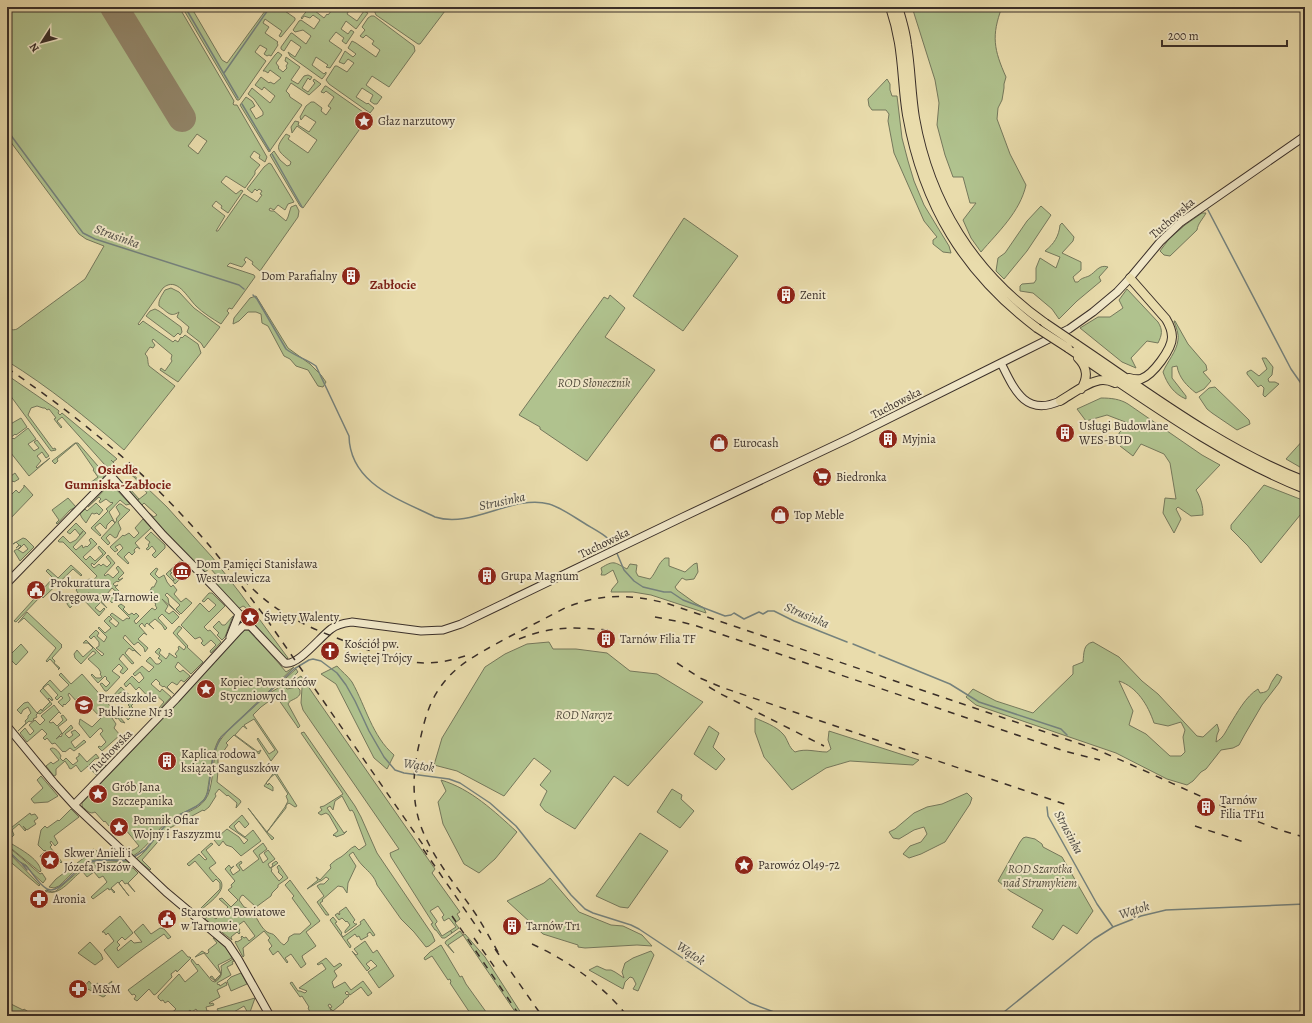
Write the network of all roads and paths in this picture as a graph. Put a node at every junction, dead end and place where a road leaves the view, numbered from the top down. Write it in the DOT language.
graph roads {
  1 [pos="890,7"];
  2 [pos="898,7"];
  3 [pos="1305,136"];
  4 [pos="1130,278"];
  5 [pos="1041,326"];
  6 [pos="1068,348"];
  7 [pos="1001,363"];
  8 [pos="1117,372"];
  9 [pos="1150,373"];
  10 [pos="1081,389"];
  11 [pos="1130,390"];
  12 [pos="1060,401"];
  13 [pos="1166,404"];
  14 [pos="1305,481"];
  15 [pos="1305,489"];
  16 [pos="7,583"];
  17 [pos="239,614"];
  18 [pos="250,626"];
  19 [pos="229,641"];
  20 [pos="7,726"];
  21 [pos="74,805"];
  22 [pos="270,1016"];
  1 -- 5 [label="main road"];
  2 -- 5 [label="main road"];
  3 -- 4 [label="street, Tuchowska"];
  4 -- 7 [label="street, Tuchowska"];
  4 -- 9 [label="main road"];
  5 -- 6 [label="main road, bridge"];
  5 -- 8 [label="main road, bridge"];
  6 -- 10 [label="main road"];
  6 -- 11 [label="main road"];
  7 -- 12 [label="street"];
  7 -- 18 [label="street, Tuchowska"];
  8 -- 9 [label="main road"];
  8 -- 13 [label="main road"];
  9 -- 13 [label="main road"];
  10 -- 11 [label="main road"];
  10 -- 12 [label="main road"];
  11 -- 15 [label="main road"];
  13 -- 14 [label="main road"];
  16 -- 17 [label="street"];
  17 -- 18 [label="street"];
  17 -- 19 [label="street, Tuchowska"];
  18 -- 19 [label="street, Tuchowska"];
  19 -- 21 [label="street, Tuchowska"];
  20 -- 21 [label="street"];
  21 -- 22 [label="street"];
}
